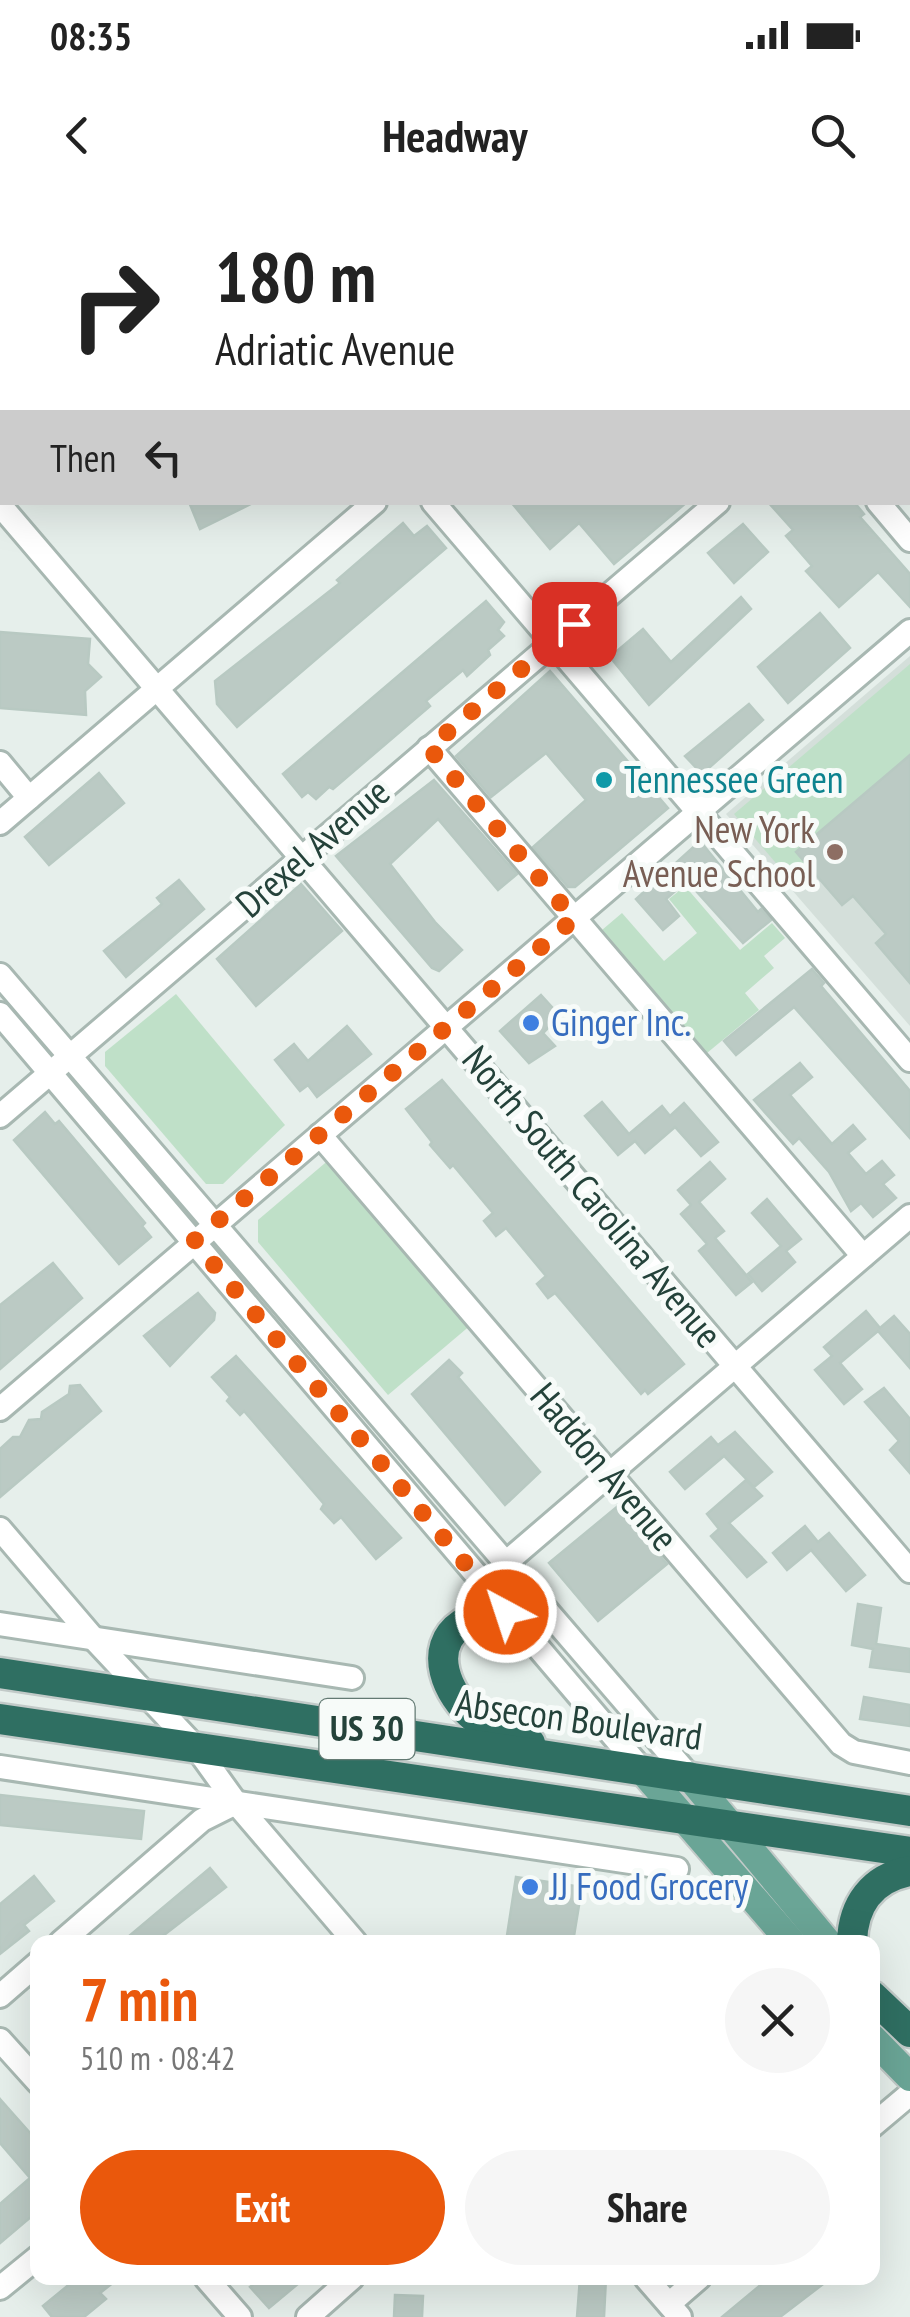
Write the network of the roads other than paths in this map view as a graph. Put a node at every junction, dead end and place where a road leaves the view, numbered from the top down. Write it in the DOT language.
graph roads {
  1 [pos="0,505"];
  2 [pos="372,505"];
  3 [pos="436,505"];
  4 [pos="714,505"];
  5 [pos="881,505"];
  6 [pos="910,540"];
  7 [pos="910,632"];
  8 [pos="553,643"];
  9 [pos="156,690"];
  10 [pos="429,748"];
  11 [pos="0,763"];
  12 [pos="29,798"];
  13 [pos="698,812"];
  14 [pos="0,824"];
  15 [pos="300,858"];
  16 [pos="574,919"];
  17 [pos="0,974"];
  18 [pos="0,1014"];
  19 [pos="446,1027"];
  20 [pos="68,1057"];
  21 [pos="910,1060"];
  22 [pos="50,1074"];
  23 [pos="0,1116"];
  24 [pos="320,1134"];
  25 [pos="910,1216"];
  26 [pos="214,1224"];
  27 [pos="194,1241"];
  28 [pos="864,1256"];
  29 [pos="735,1366"];
  30 [pos="0,1409"];
  31 [pos="610,1473"];
  32 [pos="0,1528"];
  33 [pos="508,1562"];
  34 [pos="910,1571"];
  35 [pos="506,1612"];
  36 [pos="0,1624"];
  37 [pos="93,1638"];
  38 [pos="0,1673"];
  39 [pos="352,1678"];
  40 [pos="150,1694"];
  41 [pos="0,1718"];
  42 [pos="198,1750"];
  43 [pos="910,1762"];
  44 [pos="584,1764"];
  45 [pos="0,1767"];
  46 [pos="643,1772"];
  47 [pos="689,1776"];
  48 [pos="236,1802"];
  49 [pos="910,1812"];
  50 [pos="685,1820"];
  51 [pos="728,1825"];
  52 [pos="910,1852"];
  53 [pos="677,1869"];
  54 [pos="910,1871"];
  55 [pos="69,1935"];
  56 [pos="349,1935"];
  57 [pos="785,1935"];
  58 [pos="822,1935"];
  59 [pos="853,1935"];
  60 [pos="30,1970"];
  61 [pos="0,1996"];
  62 [pos="880,2004"];
  63 [pos="910,2032"];
  64 [pos="0,2040"];
  65 [pos="880,2046"];
  66 [pos="30,2073"];
  67 [pos="910,2077"];
  68 [pos="910,2094"];
  69 [pos="880,2119"];
  70 [pos="30,2263"];
  71 [pos="212,2285"];
  72 [pos="344,2285"];
  73 [pos="652,2285"];
  74 [pos="694,2285"];
  75 [pos="0,2288"];
  76 [pos="675,2310"];
  77 [pos="240,2317"];
  78 [pos="308,2317"];
  1 -- 9 [label="street, North South Carolina Avenue"];
  2 -- 9 [label="street"];
  3 -- 8 [label="street"];
  4 -- 8 [label="street, Drexel Avenue"];
  5 -- 6 [label="street"];
  7 -- 13 [label="street"];
  8 -- 10 [label="street, Drexel Avenue"];
  8 -- 13 [label="street"];
  9 -- 12 [label="street"];
  9 -- 15 [label="street, North South Carolina Avenue"];
  10 -- 15 [label="street, Drexel Avenue"];
  10 -- 16 [label="street"];
  11 -- 12 [label="street"];
  12 -- 14 [label="street"];
  13 -- 16 [label="street"];
  13 -- 21 [label="street"];
  15 -- 19 [label="street, North South Carolina Avenue"];
  15 -- 20 [label="street, Drexel Avenue"];
  16 -- 19 [label="street"];
  16 -- 28 [label="street"];
  17 -- 20 [label="street"];
  18 -- 22 [label="street"];
  19 -- 24 [label="street"];
  19 -- 29 [label="street, North South Carolina Avenue"];
  20 -- 22 [label="street, Drexel Avenue"];
  20 -- 26 [label="street"];
  22 -- 23 [label="street, Drexel Avenue"];
  22 -- 27 [label="street"];
  24 -- 26 [label="street"];
  24 -- 31 [label="street, Haddon Avenue"];
  25 -- 28 [label="street"];
  26 -- 27 [label="street"];
  26 -- 33 [label="street"];
  27 -- 30 [label="street"];
  27 -- 35 [label="street"];
  28 -- 29 [label="street"];
  29 -- 31 [label="street"];
  29 -- 34 [label="street, North South Carolina Avenue"];
  31 -- 33 [label="street"];
  31 -- 43 [label="street, Haddon Avenue"];
  32 -- 37 [label="street"];
  33 -- 47 [label="street"];
  35 -- 44 [label="highway"];
  35 -- 46 [label="street"];
  36 -- 37 [label="street"];
  37 -- 39 [label="street"];
  37 -- 40 [label="street"];
  38 -- 40 [label="highway, Absecon Boulevard / US 30"];
  40 -- 42 [label="street"];
  40 -- 44 [label="highway, Absecon Boulevard / US 30"];
  41 -- 42 [label="highway, US 30"];
  42 -- 48 [label="street"];
  42 -- 50 [label="highway, US 30"];
  44 -- 46 [label="highway, Absecon Boulevard / US 30"];
  45 -- 48 [label="street"];
  46 -- 47 [label="highway, Absecon Boulevard / US 30"];
  46 -- 50 [label="main road"];
  47 -- 49 [label="highway, Absecon Boulevard / US 30"];
  47 -- 51 [label="main road"];
  48 -- 53 [label="street"];
  48 -- 55 [label="street"];
  48 -- 56 [label="street"];
  50 -- 51 [label="highway, US 30"];
  50 -- 57 [label="main road"];
  51 -- 52 [label="highway, US 30"];
  51 -- 58 [label="main road"];
  54 -- 59 [label="highway"];
  60 -- 61 [label="street"];
  62 -- 63 [label="highway"];
  64 -- 66 [label="street"];
  65 -- 67 [label="main road"];
  68 -- 69 [label="street"];
  70 -- 75 [label="street"];
  71 -- 77 [label="street"];
  72 -- 78 [label="street"];
  73 -- 76 [label="street"];
  74 -- 76 [label="street"];
}
